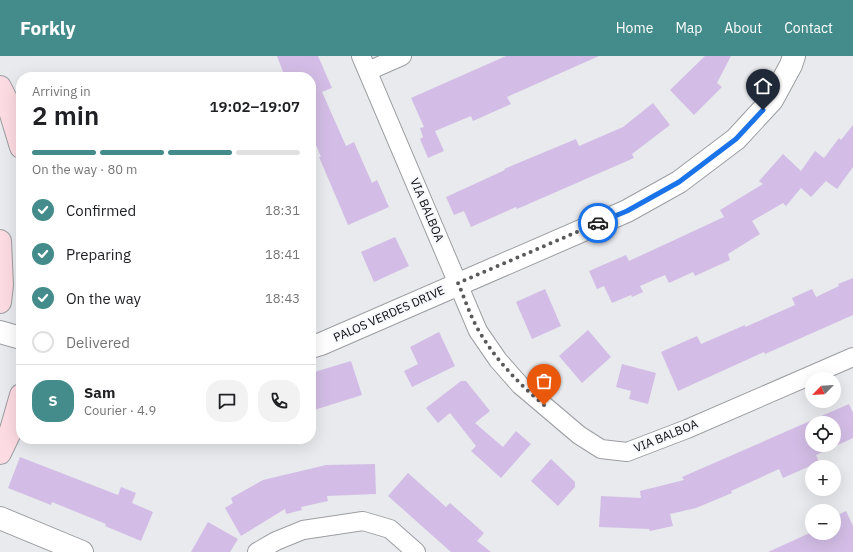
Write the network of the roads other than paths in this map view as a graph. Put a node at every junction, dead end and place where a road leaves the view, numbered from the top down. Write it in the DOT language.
graph roads {
  1 [pos="402,56"];
  2 [pos="794,56"];
  3 [pos="365,64"];
  4 [pos="0,87"];
  5 [pos="16,131"];
  6 [pos="0,241"];
  7 [pos="458,283"];
  8 [pos="0,302"];
  9 [pos="0,332"];
  10 [pos="16,337"];
  11 [pos="316,346"];
  12 [pos="853,357"];
  13 [pos="16,412"];
  14 [pos="0,453"];
  15 [pos="0,518"];
  16 [pos="82,552"];
  17 [pos="257,552"];
  18 [pos="416,552"];
  1 -- 3 [label="street"];
  2 -- 7 [label="street, PALOS VERDES DRIVE"];
  3 -- 7 [label="street, VIA BALBOA"];
  4 -- 5 [label="main road"];
  6 -- 8 [label="main road"];
  7 -- 11 [label="street, PALOS VERDES DRIVE"];
  7 -- 12 [label="street, VIA BALBOA"];
  9 -- 10 [label="street"];
  13 -- 14 [label="main road"];
  15 -- 16 [label="street"];
  17 -- 18 [label="street"];
}
